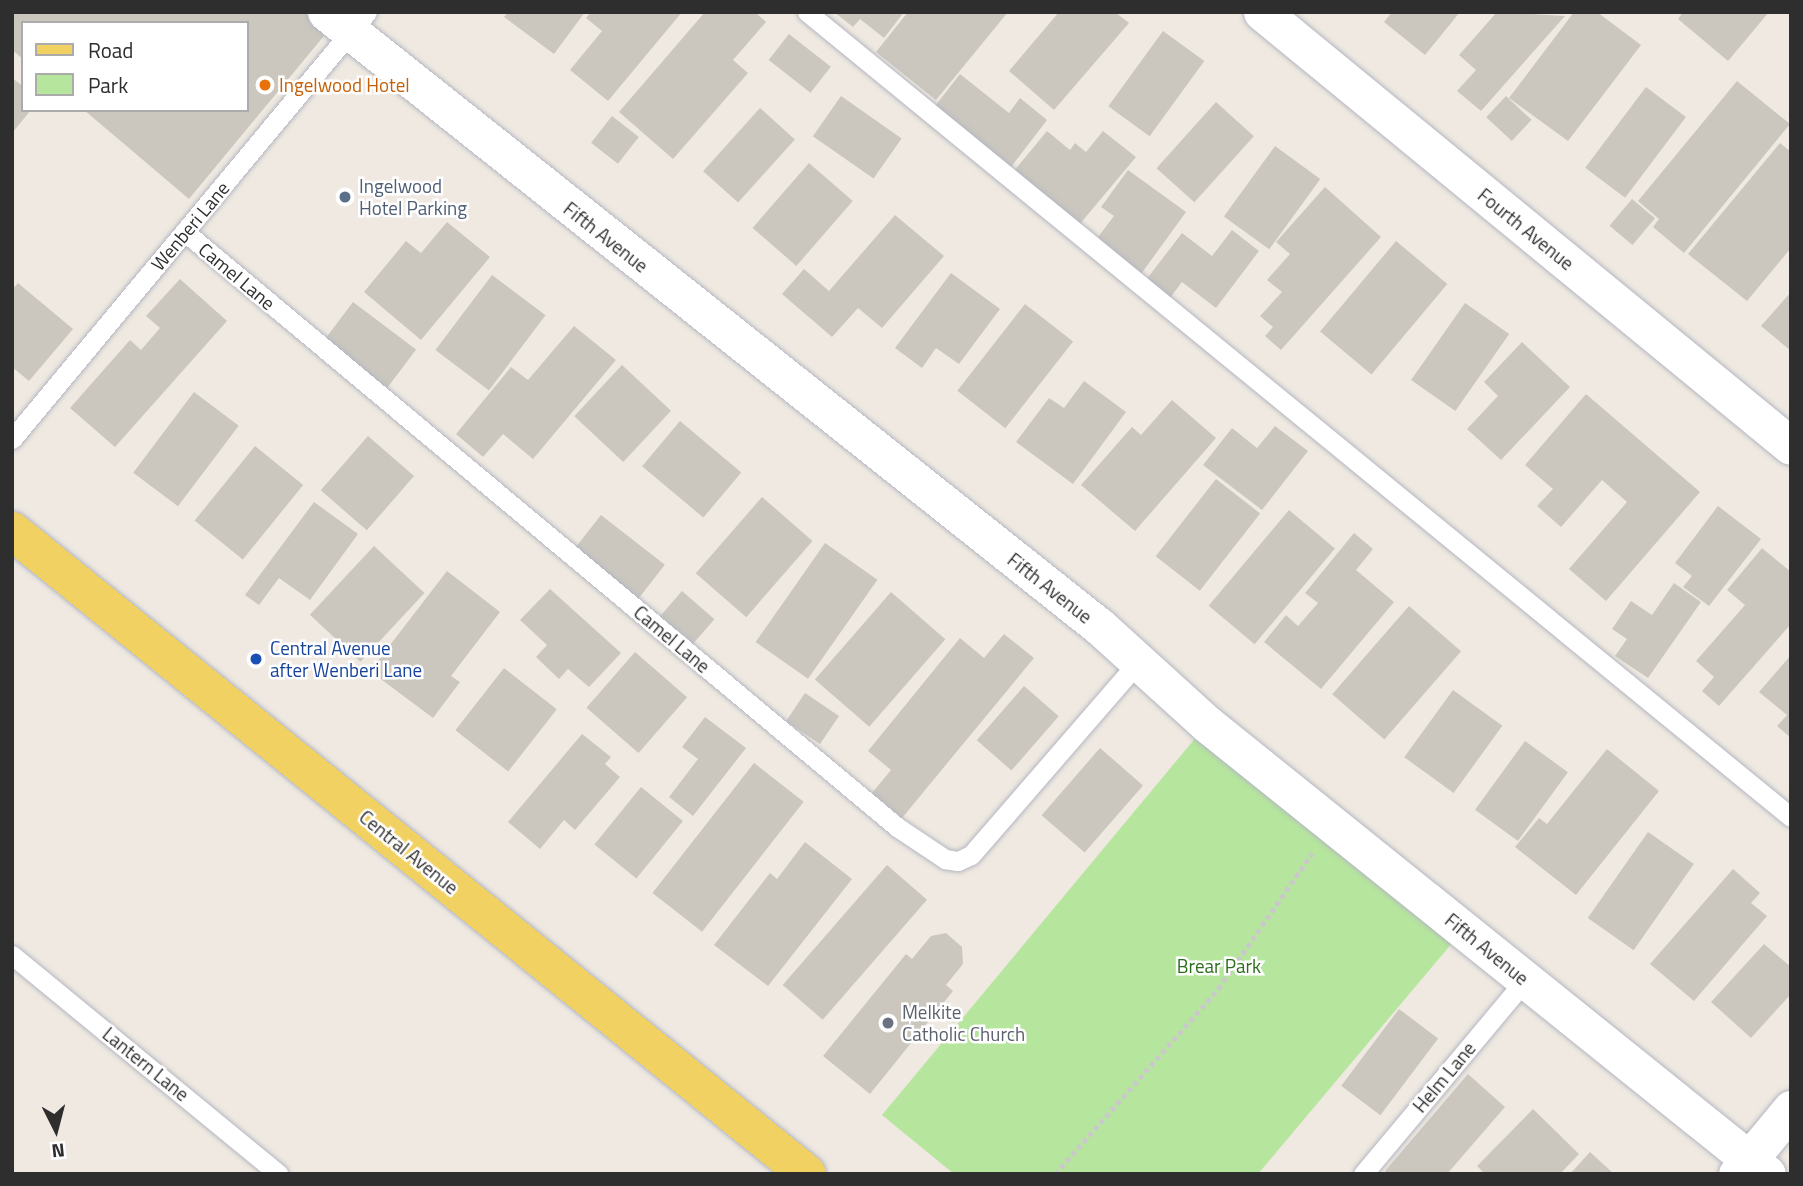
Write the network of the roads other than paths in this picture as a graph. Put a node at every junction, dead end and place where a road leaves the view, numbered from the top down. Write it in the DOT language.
graph roads {
  1 [pos="807,12"];
  2 [pos="1262,12"];
  3 [pos="348,19"];
  4 [pos="185,232"];
  5 [pos="12,439"];
  6 [pos="1791,446"];
  7 [pos="12,531"];
  8 [pos="1140,660"];
  9 [pos="1791,817"];
  10 [pos="12,955"];
  11 [pos="1525,980"];
  12 [pos="1791,1109"];
  13 [pos="1751,1169"];
  14 [pos="279,1174"];
  15 [pos="807,1174"];
  16 [pos="1363,1174"];
  1 -- 9 [label="lane"];
  2 -- 6 [label="street, Fourth Avenue"];
  3 -- 4 [label="lane, Wenberi Lane"];
  3 -- 8 [label="street, Fifth Avenue"];
  4 -- 5 [label="lane, Wenberi Lane"];
  4 -- 8 [label="lane, Camel Lane"];
  7 -- 15 [label="main road, Central Avenue"];
  8 -- 11 [label="street, Fifth Avenue"];
  10 -- 14 [label="lane, Lantern Lane"];
  11 -- 13 [label="street, Fifth Avenue"];
  11 -- 16 [label="lane, Helm Lane"];
  12 -- 13 [label="street"];
}
